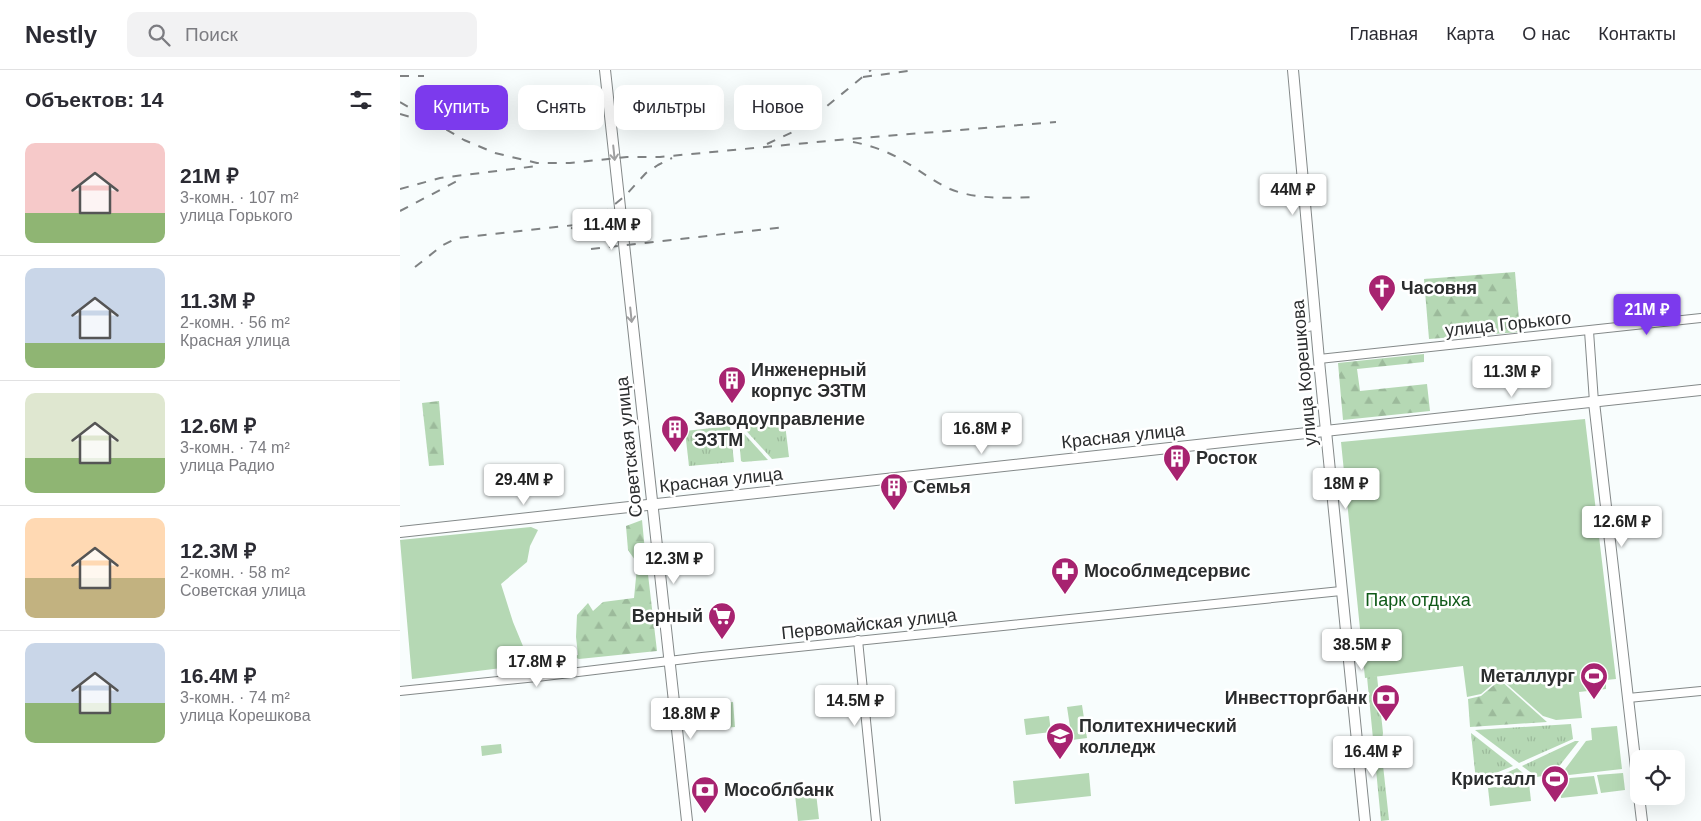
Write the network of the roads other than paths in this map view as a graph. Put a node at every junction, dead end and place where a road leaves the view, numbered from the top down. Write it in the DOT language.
graph roads {
  1 [pos="606,70"];
  2 [pos="1293,70"];
  3 [pos="1701,318"];
  4 [pos="1590,331"];
  5 [pos="1319,359"];
  6 [pos="1701,390"];
  7 [pos="1594,402"];
  8 [pos="1326,431"];
  9 [pos="652,504"];
  10 [pos="400,532"];
  11 [pos="1342,591"];
  12 [pos="858,640"];
  13 [pos="670,661"];
  14 [pos="400,691"];
  15 [pos="1701,691"];
  16 [pos="1628,698"];
  17 [pos="1634,750"];
  18 [pos="1640,805"];
  19 [pos="687,821"];
  20 [pos="876,821"];
  21 [pos="1365,821"];
  22 [pos="1642,821"];
  1 -- 9 [label="main road, Советская улица, one-way"];
  2 -- 5 [label="main road, улица Корешкова"];
  3 -- 4 [label="street, улица Горького"];
  4 -- 5 [label="street, улица Горького"];
  4 -- 7 [label="street"];
  5 -- 8 [label="main road, улица Корешкова"];
  6 -- 7 [label="main road, Красная улица"];
  7 -- 8 [label="main road, Красная улица"];
  7 -- 16 [label="main road"];
  8 -- 9 [label="main road, Красная улица"];
  8 -- 11 [label="main road, улица Корешкова"];
  9 -- 10 [label="main road, Красная улица"];
  9 -- 13 [label="main road, Советская улица"];
  11 -- 12 [label="street, Первомайская улица"];
  11 -- 21 [label="main road, улица Корешкова"];
  12 -- 13 [label="street, Первомайская улица"];
  12 -- 20 [label="street"];
  13 -- 14 [label="street, Первомайская улица"];
  13 -- 19 [label="main road, Советская улица"];
  15 -- 16 [label="street"];
  16 -- 17 [label="main road"];
  18 -- 22 [label="main road"];
}
